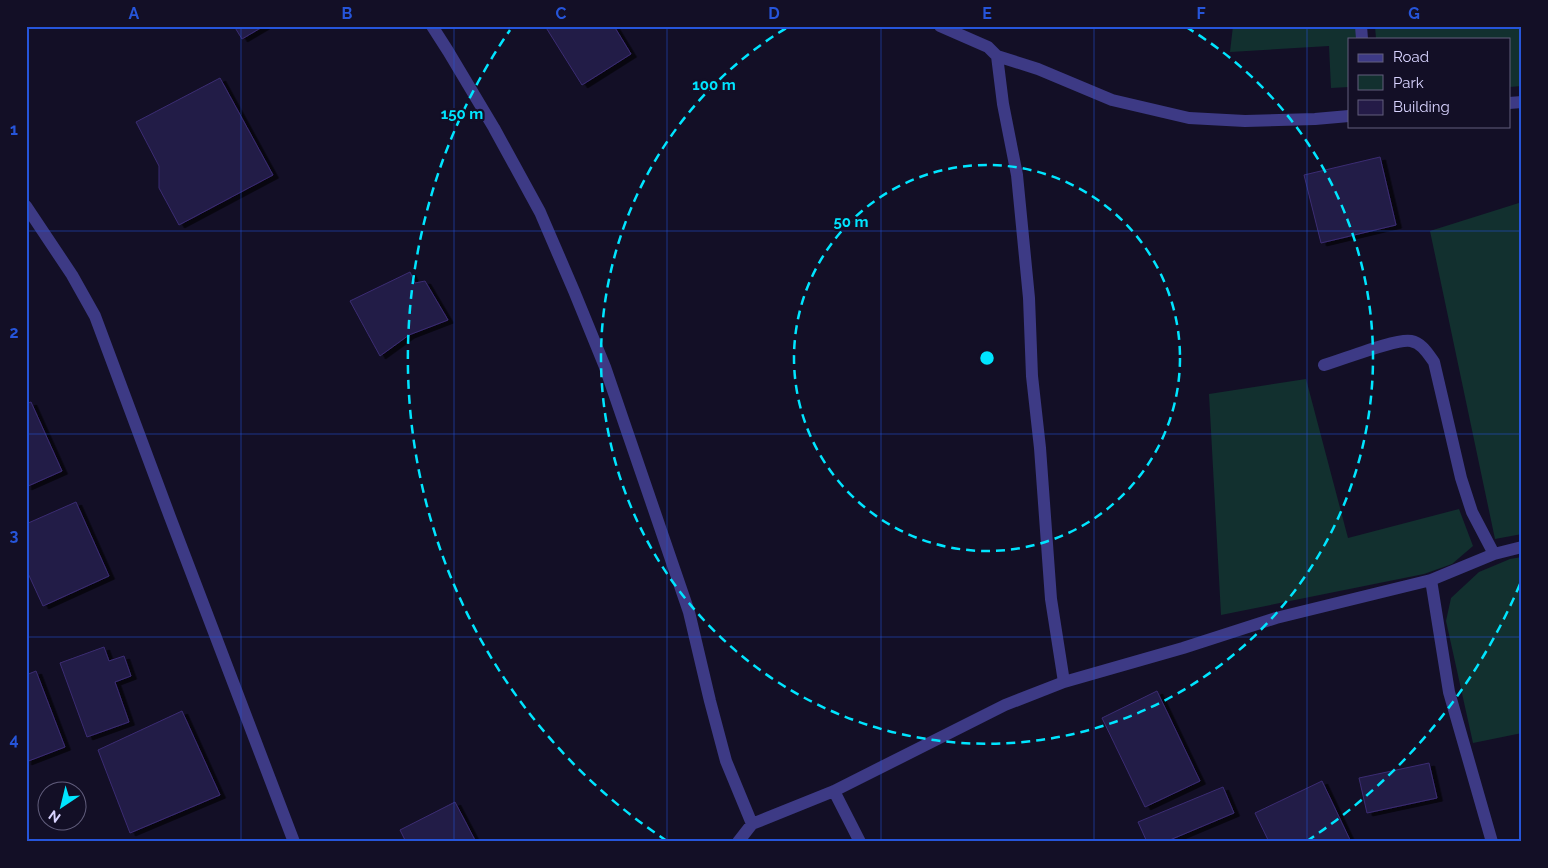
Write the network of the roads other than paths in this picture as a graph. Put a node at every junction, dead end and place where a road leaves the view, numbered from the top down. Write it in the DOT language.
graph roads {
  1 [pos="432,26"];
  2 [pos="940,26"];
  3 [pos="997,56"];
  4 [pos="1348,116"];
  5 [pos="26,206"];
  6 [pos="1324,365"];
  7 [pos="1522,547"];
  8 [pos="1494,554"];
  9 [pos="1431,580"];
  10 [pos="1064,682"];
  11 [pos="834,791"];
  12 [pos="752,824"];
  13 [pos="294,842"];
  14 [pos="738,842"];
  15 [pos="860,842"];
  16 [pos="1492,842"];
  1 -- 12 [label="street"];
  2 -- 3 [label="street"];
  3 -- 4 [label="street"];
  3 -- 10 [label="street"];
  5 -- 13 [label="street"];
  6 -- 8 [label="street"];
  7 -- 8 [label="street"];
  8 -- 9 [label="street"];
  9 -- 10 [label="street"];
  9 -- 16 [label="street"];
  10 -- 11 [label="street"];
  11 -- 12 [label="street"];
  11 -- 15 [label="street"];
  12 -- 14 [label="street"];
}
